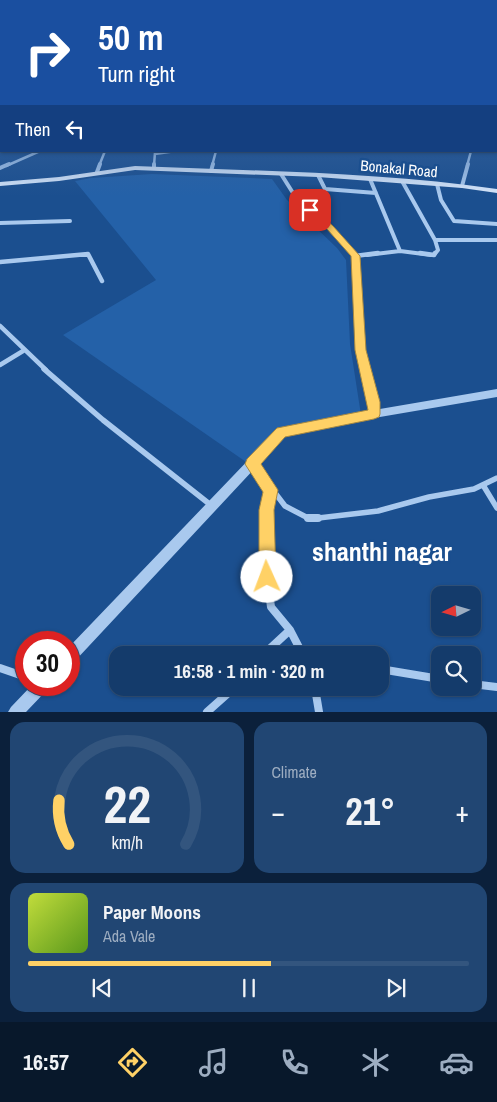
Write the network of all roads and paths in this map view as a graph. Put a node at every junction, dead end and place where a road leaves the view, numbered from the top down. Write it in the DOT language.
graph roads {
  1 [pos="38,152"];
  2 [pos="105,152"];
  3 [pos="155,152"];
  4 [pos="216,152"];
  5 [pos="471,152"];
  6 [pos="0,168"];
  7 [pos="154,168"];
  8 [pos="211,171"];
  9 [pos="97,172"];
  10 [pos="281,174"];
  11 [pos="318,175"];
  12 [pos="370,179"];
  13 [pos="402,181"];
  14 [pos="0,184"];
  15 [pos="437,184"];
  16 [pos="462,186"];
  17 [pos="497,191"];
  18 [pos="376,193"];
  19 [pos="70,221"];
  20 [pos="0,223"];
  21 [pos="497,224"];
  22 [pos="435,240"];
  23 [pos="497,240"];
  24 [pos="400,251"];
  25 [pos="355,256"];
  26 [pos="0,262"];
  27 [pos="102,281"];
  28 [pos="0,326"];
  29 [pos="23,351"];
  30 [pos="0,365"];
  31 [pos="497,393"];
  32 [pos="374,414"];
  33 [pos="252,464"];
  34 [pos="497,478"];
  35 [pos="483,485"];
  36 [pos="271,490"];
  37 [pos="212,506"];
  38 [pos="497,508"];
  39 [pos="290,630"];
  40 [pos="80,645"];
  41 [pos="271,646"];
  42 [pos="298,646"];
  43 [pos="0,668"];
  44 [pos="389,671"];
  45 [pos="15,673"];
  46 [pos="431,678"];
  47 [pos="481,685"];
  48 [pos="497,687"];
  49 [pos="31,696"];
  50 [pos="225,696"];
  51 [pos="316,696"];
  52 [pos="16,712"];
  53 [pos="207,712"];
  54 [pos="319,712"];
  1 -- 6 [label="street"];
  2 -- 9 [label="street"];
  3 -- 7 [label="street"];
  4 -- 8 [label="street"];
  5 -- 16 [label="street"];
  7 -- 8 [label="main road, Bonakal Road"];
  7 -- 9 [label="main road, Bonakal Road"];
  8 -- 10 [label="main road, Bonakal Road"];
  9 -- 14 [label="main road, Bonakal Road"];
  10 -- 11 [label="main road, Bonakal Road"];
  10 -- 25 [label="street"];
  11 -- 12 [label="main road, Bonakal Road"];
  11 -- 18 [label="street"];
  12 -- 13 [label="main road, Bonakal Road"];
  12 -- 18 [label="street"];
  13 -- 15 [label="main road, Bonakal Road"];
  13 -- 22 [label="street"];
  15 -- 16 [label="main road, Bonakal Road"];
  15 -- 21 [label="street"];
  16 -- 17 [label="main road, Bonakal Road"];
  18 -- 24 [label="street"];
  19 -- 20 [label="street"];
  22 -- 23 [label="street"];
  22 -- 24 [label="street"];
  24 -- 25 [label="street"];
  25 -- 32 [label="street"];
  26 -- 27 [label="street"];
  28 -- 29 [label="street"];
  29 -- 30 [label="street"];
  29 -- 37 [label="street"];
  31 -- 32 [label="street"];
  32 -- 33 [label="street"];
  33 -- 36 [label="street"];
  33 -- 37 [label="street"];
  34 -- 35 [label="street"];
  35 -- 36 [label="street"];
  35 -- 38 [label="street"];
  36 -- 39 [label="street"];
  37 -- 40 [label="street"];
  39 -- 41 [label="street"];
  39 -- 42 [label="street"];
  43 -- 45 [label="street"];
  44 -- 46 [label="street"];
  47 -- 48 [label="street"];
  49 -- 52 [label="street"];
  50 -- 53 [label="street"];
  51 -- 54 [label="street"];
}
